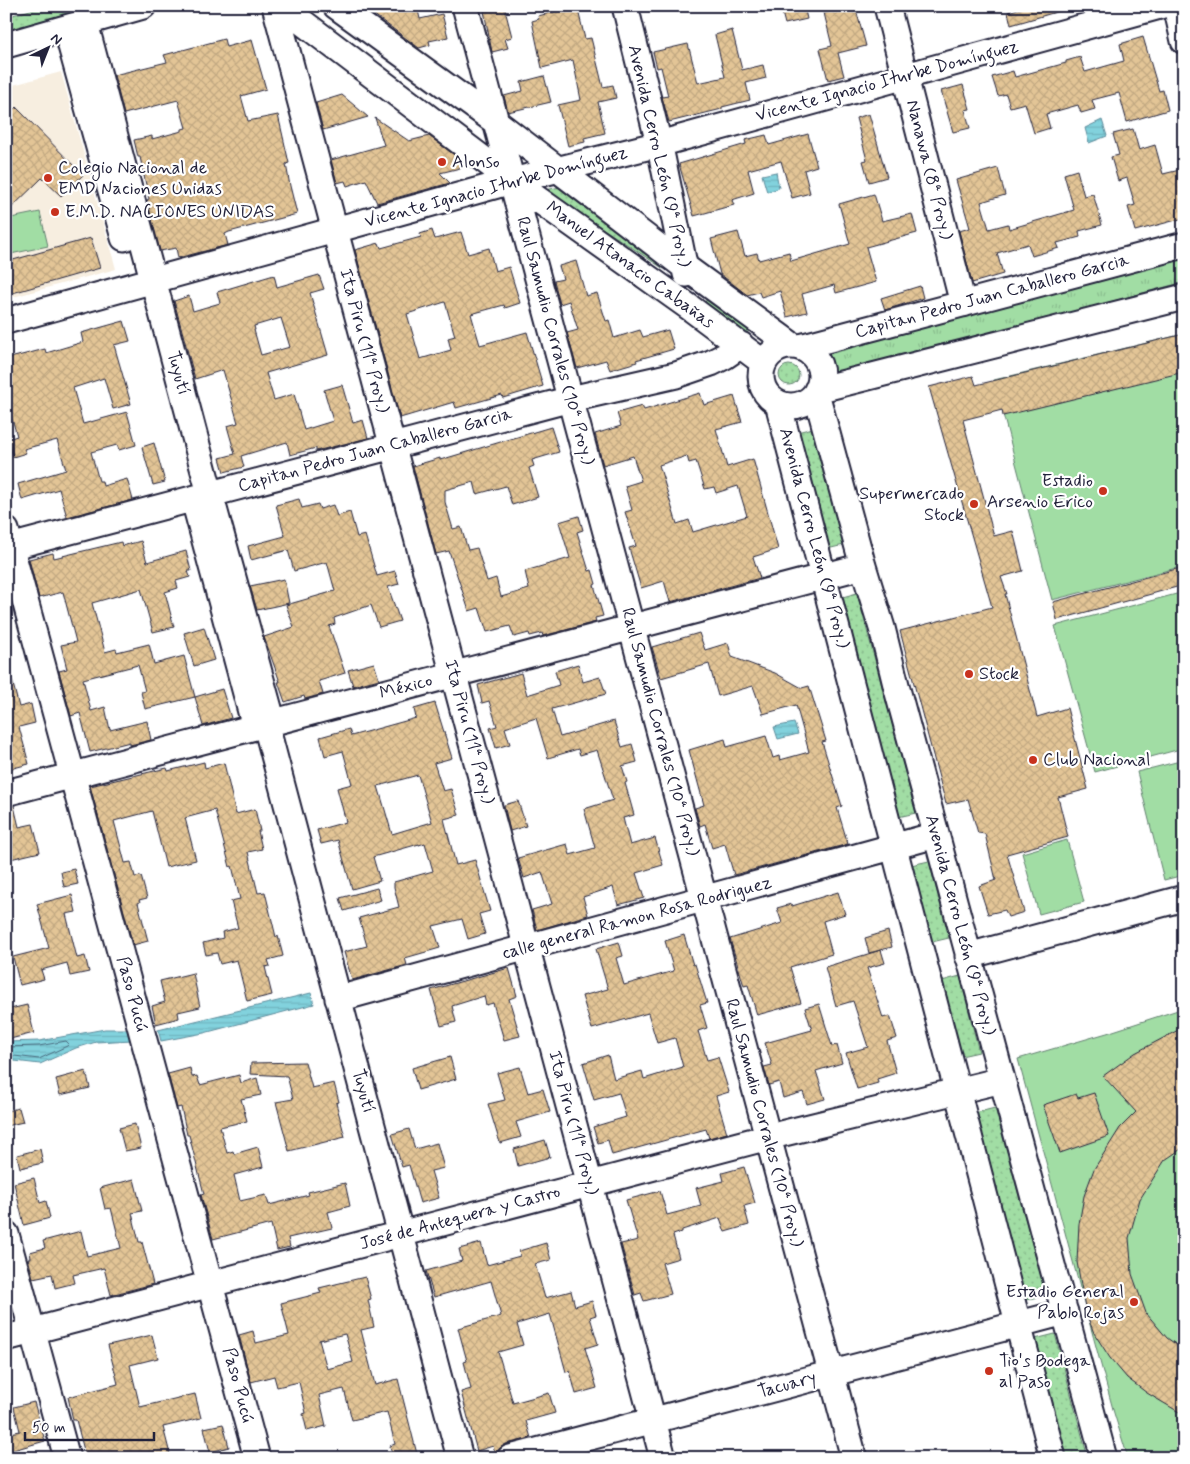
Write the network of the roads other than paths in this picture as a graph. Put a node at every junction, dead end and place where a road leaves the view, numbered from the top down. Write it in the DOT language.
graph roads {
  1 [pos="143,6"];
  2 [pos="275,6"];
  3 [pos="281,6"];
  4 [pos="336,6"];
  5 [pos="465,6"];
  6 [pos="625,6"];
  7 [pos="887,6"];
  8 [pos="1160,6"];
  9 [pos="1176,6"];
  10 [pos="76,25"];
  11 [pos="1184,41"];
  12 [pos="6,45"];
  13 [pos="905,77"];
  14 [pos="496,122"];
  15 [pos="659,144"];
  16 [pos="558,169"];
  17 [pos="512,181"];
  18 [pos="335,230"];
  19 [pos="1184,245"];
  20 [pos="685,267"];
  21 [pos="145,283"];
  22 [pos="1184,296"];
  23 [pos="963,304"];
  24 [pos="689,307"];
  25 [pos="6,322"];
  26 [pos="741,345"];
  27 [pos="797,346"];
  28 [pos="764,363"];
  29 [pos="816,391"];
  30 [pos="570,399"];
  31 [pos="778,403"];
  32 [pos="392,446"];
  33 [pos="202,496"];
  34 [pos="8,542"];
  35 [pos="863,566"];
  36 [pos="823,576"];
  37 [pos="632,628"];
  38 [pos="453,675"];
  39 [pos="265,725"];
  40 [pos="73,776"];
  41 [pos="6,793"];
  42 [pos="936,835"];
  43 [pos="894,847"];
  44 [pos="1184,898"];
  45 [pos="705,900"];
  46 [pos="526,948"];
  47 [pos="968,956"];
  48 [pos="338,999"];
  49 [pos="1002,1080"];
  50 [pos="957,1091"];
  51 [pos="768,1137"];
  52 [pos="589,1184"];
  53 [pos="6,1234"];
  54 [pos="400,1234"];
  55 [pos="210,1284"];
  56 [pos="1065,1312"];
  57 [pos="1018,1324"];
  58 [pos="32,1331"];
  59 [pos="6,1338"];
  60 [pos="831,1373"];
  61 [pos="652,1420"];
  62 [pos="67,1458"];
  63 [pos="258,1458"];
  64 [pos="460,1458"];
  65 [pos="510,1458"];
  66 [pos="662,1458"];
  67 [pos="854,1458"];
  68 [pos="1053,1458"];
  69 [pos="1104,1458"];
  1 -- 10 [label="street"];
  2 -- 18 [label="street, Ita Piru (11ª Proy.)"];
  3 -- 17 [label="street, Manuel Atanacio Cabañas"];
  4 -- 14 [label="street, Manuel Atanacio Cabañas"];
  5 -- 14 [label="street, Raul Samudio Corrales (10ª Proy.)"];
  6 -- 15 [label="street, Avenida Cerro León (9ª Proy.)"];
  7 -- 13 [label="street, Nanawa (8ª Proy.)"];
  8 -- 13 [label="street, Vicente Ignacio Iturbe Domínguez"];
  9 -- 11 [label="street"];
  10 -- 12 [label="street"];
  10 -- 21 [label="street, Tuyutí"];
  13 -- 15 [label="street, Vicente Ignacio Iturbe Domínguez"];
  13 -- 23 [label="street, Nanawa (8ª Proy.)"];
  14 -- 16 [label="street, Manuel Atanacio Cabañas"];
  14 -- 17 [label="street, Raul Samudio Corrales (10ª Proy.)"];
  15 -- 16 [label="street, Vicente Ignacio Iturbe Domínguez"];
  15 -- 20 [label="street, Avenida Cerro León (9ª Proy.)"];
  16 -- 17 [label="street, Vicente Ignacio Iturbe Domínguez"];
  16 -- 20 [label="street, Manuel Atanacio Cabañas"];
  17 -- 18 [label="street, Vicente Ignacio Iturbe Domínguez"];
  17 -- 24 [label="street, Manuel Atanacio Cabañas"];
  17 -- 30 [label="street, Raul Samudio Corrales (10ª Proy.)"];
  18 -- 21 [label="street, Vicente Ignacio Iturbe Domínguez"];
  18 -- 32 [label="street, Ita Piru (11ª Proy.)"];
  19 -- 23 [label="street, Capitan Pedro Juan Caballero Garcia"];
  20 -- 24 [label="street, Avenida Cerro León (9ª Proy.)"];
  20 -- 27 [label="street, Manuel Atanacio Cabañas"];
  21 -- 25 [label="street, Vicente Ignacio Iturbe Domínguez"];
  21 -- 33 [label="street, Tuyutí"];
  22 -- 29 [label="street"];
  23 -- 27 [label="street, Capitan Pedro Juan Caballero Garcia"];
  24 -- 26 [label="street, Manuel Atanacio Cabañas"];
  26 -- 28 [label="street, Manuel Atanacio Cabañas"];
  26 -- 30 [label="street, Capitan Pedro Juan Caballero Garcia"];
  27 -- 28 [label="street"];
  27 -- 29 [label="street"];
  28 -- 31 [label="street"];
  29 -- 31 [label="street"];
  29 -- 35 [label="street, Avenida Cerro León (9ª Proy.)"];
  30 -- 32 [label="street, Capitan Pedro Juan Caballero Garcia"];
  30 -- 37 [label="street, Raul Samudio Corrales (10ª Proy.)"];
  31 -- 36 [label="street, Avenida Cerro León (9ª Proy.)"];
  32 -- 33 [label="street, Capitan Pedro Juan Caballero Garcia"];
  32 -- 38 [label="street, Ita Piru (11ª Proy.)"];
  33 -- 34 [label="street, Capitan Pedro Juan Caballero Garcia"];
  33 -- 39 [label="street, Tuyutí"];
  34 -- 40 [label="street, Paso Pucú"];
  35 -- 36 [label="street, México"];
  35 -- 42 [label="street, Avenida Cerro León (9ª Proy.)"];
  36 -- 37 [label="street, México"];
  36 -- 43 [label="street, Avenida Cerro León (9ª Proy.)"];
  37 -- 38 [label="street, México"];
  37 -- 45 [label="street, Raul Samudio Corrales (10ª Proy.)"];
  38 -- 39 [label="street, México"];
  38 -- 46 [label="street, Ita Piru (11ª Proy.)"];
  39 -- 40 [label="street, México"];
  39 -- 48 [label="street, Tuyutí"];
  40 -- 41 [label="street, México"];
  40 -- 55 [label="street, Paso Pucú"];
  42 -- 43 [label="street, calle general Ramon Rosa Rodriguez"];
  42 -- 47 [label="street, Avenida Cerro León (9ª Proy.)"];
  43 -- 45 [label="street, calle general Ramon Rosa Rodriguez"];
  43 -- 50 [label="street, Avenida Cerro León (9ª Proy.)"];
  44 -- 47 [label="street"];
  45 -- 46 [label="street, calle general Ramon Rosa Rodriguez"];
  45 -- 51 [label="street, Raul Samudio Corrales (10ª Proy.)"];
  46 -- 48 [label="street, calle general Ramon Rosa Rodriguez"];
  46 -- 52 [label="street, Ita Piru (11ª Proy.)"];
  47 -- 49 [label="street, Avenida Cerro León (9ª Proy.)"];
  48 -- 54 [label="street, Tuyutí"];
  49 -- 50 [label="street, José de Antequera y Castro"];
  49 -- 56 [label="street, Avenida Cerro León (9ª Proy.)"];
  50 -- 51 [label="street, José de Antequera y Castro"];
  50 -- 57 [label="street, Avenida Cerro León (9ª Proy.)"];
  51 -- 52 [label="street, José de Antequera y Castro"];
  51 -- 60 [label="street, Raul Samudio Corrales (10ª Proy.)"];
  52 -- 54 [label="street, José de Antequera y Castro"];
  52 -- 61 [label="street, Ita Piru (11ª Proy.)"];
  53 -- 58 [label="street"];
  54 -- 55 [label="street, José de Antequera y Castro"];
  54 -- 64 [label="street, Tuyutí"];
  55 -- 58 [label="street, José de Antequera y Castro"];
  55 -- 63 [label="street, Paso Pucú"];
  56 -- 57 [label="street, Tacuary"];
  56 -- 69 [label="street, Avenida Cerro León (9ª Proy.)"];
  57 -- 60 [label="street, Tacuary"];
  57 -- 68 [label="street, Avenida Cerro León (9ª Proy.)"];
  58 -- 59 [label="street, José de Antequera y Castro"];
  58 -- 62 [label="street"];
  60 -- 61 [label="street, Tacuary"];
  60 -- 67 [label="street, Raul Samudio Corrales (10ª Proy.)"];
  61 -- 65 [label="street, Tacuary"];
  61 -- 66 [label="street, Ita Piru (11ª Proy.)"];
}
